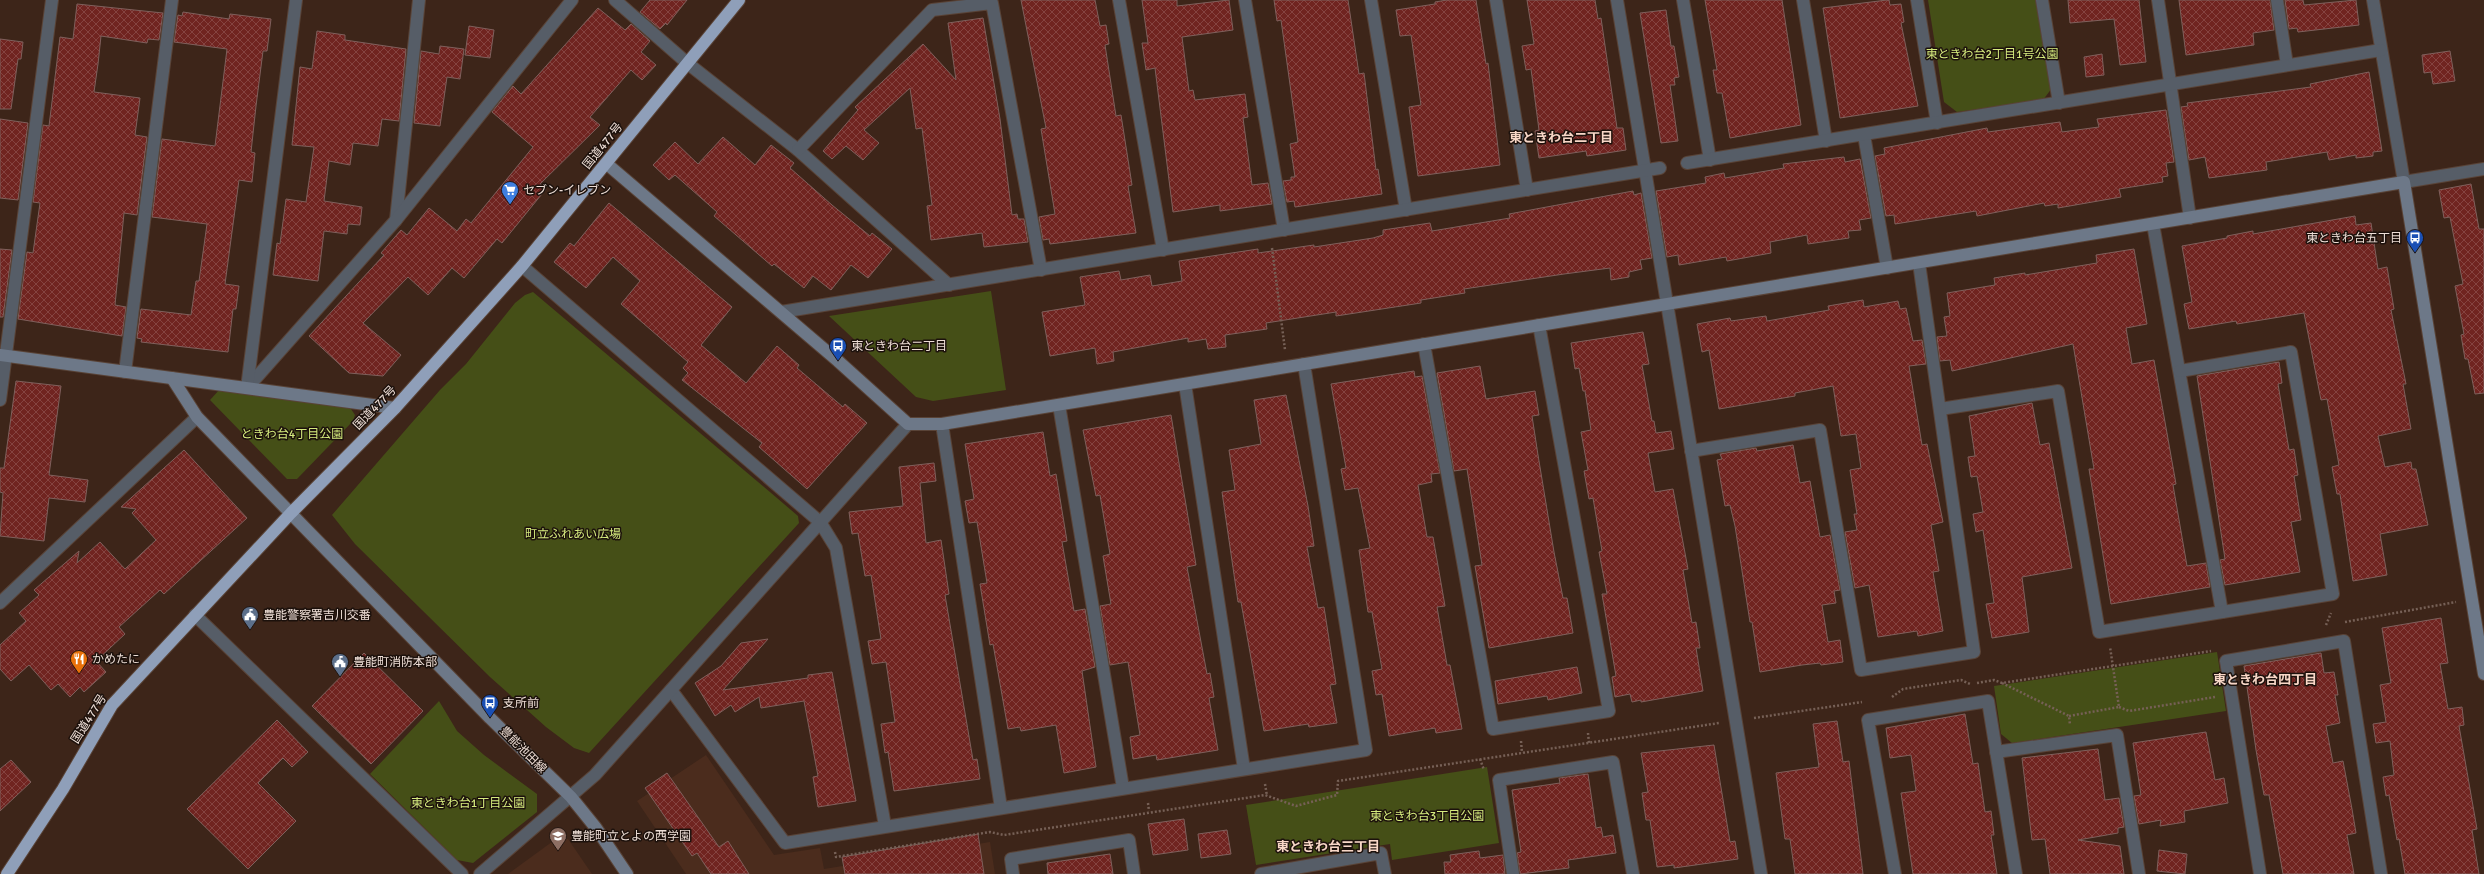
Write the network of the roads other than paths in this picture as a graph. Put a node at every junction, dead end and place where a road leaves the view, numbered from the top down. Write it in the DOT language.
graph roads {
  1 [pos="52,0"];
  2 [pos="172,0"];
  3 [pos="296,0"];
  4 [pos="419,0"];
  5 [pos="572,0"];
  6 [pos="615,0"];
  7 [pos="739,0"];
  8 [pos="1119,0"];
  9 [pos="1244,0"];
  10 [pos="1371,0"];
  11 [pos="1496,0"];
  12 [pos="1618,0"];
  13 [pos="1683,0"];
  14 [pos="1803,0"];
  15 [pos="1917,0"];
  16 [pos="2042,0"];
  17 [pos="2158,0"];
  18 [pos="2277,0"];
  19 [pos="2373,0"];
  20 [pos="993,2"];
  21 [pos="2381,50"];
  22 [pos="686,62"];
  23 [pos="2287,65"];
  24 [pos="2170,84"];
  25 [pos="2060,103"];
  26 [pos="1937,122"];
  27 [pos="1864,135"];
  28 [pos="1826,141"];
  29 [pos="798,150"];
  30 [pos="1710,160"];
  31 [pos="1687,163"];
  32 [pos="607,164"];
  33 [pos="1660,168"];
  34 [pos="2484,169"];
  35 [pos="1645,170"];
  36 [pos="2404,182"];
  37 [pos="1527,190"];
  38 [pos="1406,210"];
  39 [pos="2190,218"];
  40 [pos="396,220"];
  41 [pos="2153,224"];
  42 [pos="1284,230"];
  43 [pos="1163,250"];
  44 [pos="1919,262"];
  45 [pos="522,266"];
  46 [pos="1887,268"];
  47 [pos="1041,270"];
  48 [pos="949,285"];
  49 [pos="1667,304"];
  50 [pos="780,312"];
  51 [pos="1539,325"];
  52 [pos="1424,344"];
  53 [pos="3,356"];
  54 [pos="1304,364"];
  55 [pos="2180,371"];
  56 [pos="125,372"];
  57 [pos="172,378"];
  58 [pos="1185,384"];
  59 [pos="247,388"];
  60 [pos="0,400"];
  61 [pos="1059,404"];
  62 [pos="395,408"];
  63 [pos="1940,409"];
  64 [pos="197,417"];
  65 [pos="908,424"];
  66 [pos="942,424"];
  67 [pos="1691,451"];
  68 [pos="291,513"];
  69 [pos="820,522"];
  70 [pos="0,603"];
  71 [pos="2222,612"];
  72 [pos="195,615"];
  73 [pos="2484,674"];
  74 [pos="671,690"];
  75 [pos="1996,752"];
  76 [pos="1244,769"];
  77 [pos="1123,788"];
  78 [pos="571,797"];
  79 [pos="1001,808"];
  80 [pos="885,826"];
  81 [pos="7,874"];
  82 [pos="462,874"];
  83 [pos="480,874"];
  84 [pos="627,874"];
  85 [pos="1013,874"];
  86 [pos="1134,874"];
  87 [pos="1261,874"];
  88 [pos="1385,874"];
  89 [pos="1513,874"];
  90 [pos="1632,874"];
  91 [pos="1760,874"];
  92 [pos="1895,874"];
  93 [pos="2016,874"];
  94 [pos="2139,874"];
  95 [pos="2260,874"];
  96 [pos="2381,874"];
  1 -- 53 [label="street"];
  2 -- 56 [label="street"];
  3 -- 59 [label="street"];
  4 -- 40 [label="street"];
  5 -- 40 [label="street"];
  6 -- 22 [label="street"];
  7 -- 22 [label="highway, 国道477号"];
  8 -- 43 [label="street"];
  9 -- 42 [label="street"];
  10 -- 38 [label="street"];
  11 -- 37 [label="street"];
  12 -- 35 [label="street"];
  13 -- 30 [label="street"];
  14 -- 28 [label="street"];
  15 -- 26 [label="street"];
  16 -- 25 [label="street"];
  17 -- 24 [label="street"];
  18 -- 23 [label="street"];
  19 -- 21 [label="street"];
  20 -- 29 [label="street"];
  20 -- 47 [label="street"];
  21 -- 23 [label="street"];
  21 -- 36 [label="street"];
  22 -- 29 [label="street"];
  22 -- 32 [label="highway, 国道477号"];
  23 -- 24 [label="street"];
  24 -- 25 [label="street"];
  24 -- 39 [label="street"];
  25 -- 26 [label="street"];
  26 -- 27 [label="street"];
  27 -- 28 [label="street"];
  27 -- 46 [label="street"];
  28 -- 30 [label="street"];
  29 -- 48 [label="street"];
  30 -- 31 [label="street"];
  32 -- 45 [label="highway, 国道477号"];
  32 -- 50 [label="street"];
  33 -- 35 [label="street"];
  34 -- 36 [label="street"];
  35 -- 37 [label="street"];
  35 -- 49 [label="street"];
  36 -- 39 [label="street"];
  36 -- 73 [label="street"];
  37 -- 38 [label="street"];
  38 -- 42 [label="street"];
  39 -- 41 [label="street"];
  40 -- 59 [label="street"];
  41 -- 44 [label="street"];
  41 -- 55 [label="street"];
  42 -- 43 [label="street"];
  43 -- 47 [label="street"];
  44 -- 46 [label="street"];
  44 -- 63 [label="street"];
  45 -- 62 [label="highway, 国道477号"];
  45 -- 69 [label="street"];
  46 -- 49 [label="street"];
  47 -- 48 [label="street"];
  48 -- 50 [label="street"];
  49 -- 51 [label="street"];
  49 -- 67 [label="street"];
  50 -- 65 [label="street"];
  51 -- 52 [label="street"];
  51 -- 52 [label="street"];
  52 -- 54 [label="street"];
  53 -- 56 [label="street"];
  53 -- 60 [label="street"];
  54 -- 58 [label="street"];
  54 -- 76 [label="street"];
  55 -- 71 [label="street"];
  55 -- 71 [label="street"];
  56 -- 57 [label="street"];
  57 -- 59 [label="street"];
  57 -- 64 [label="street, 豊能池田線"];
  58 -- 61 [label="street"];
  58 -- 76 [label="street"];
  59 -- 62 [label="street"];
  61 -- 66 [label="street"];
  61 -- 77 [label="street"];
  62 -- 68 [label="highway, 国道477号"];
  63 -- 67 [label="street"];
  63 -- 71 [label="street"];
  64 -- 68 [label="street, 豊能池田線"];
  64 -- 70 [label="street"];
  65 -- 66 [label="street"];
  65 -- 69 [label="street"];
  66 -- 79 [label="street"];
  67 -- 91 [label="street"];
  68 -- 72 [label="highway, 国道477号"];
  68 -- 78 [label="street, 豊能池田線"];
  69 -- 74 [label="street"];
  69 -- 80 [label="street"];
  72 -- 81 [label="highway, 国道477号"];
  72 -- 82 [label="street"];
  74 -- 78 [label="street"];
  74 -- 80 [label="street"];
  75 -- 92 [label="street"];
  75 -- 93 [label="street"];
  75 -- 94 [label="street"];
  76 -- 77 [label="street"];
  77 -- 79 [label="street"];
  78 -- 83 [label="street"];
  78 -- 84 [label="street, 豊能池田線"];
  79 -- 80 [label="street"];
  85 -- 86 [label="street"];
  87 -- 88 [label="street"];
  89 -- 90 [label="street"];
  95 -- 96 [label="street"];
}
